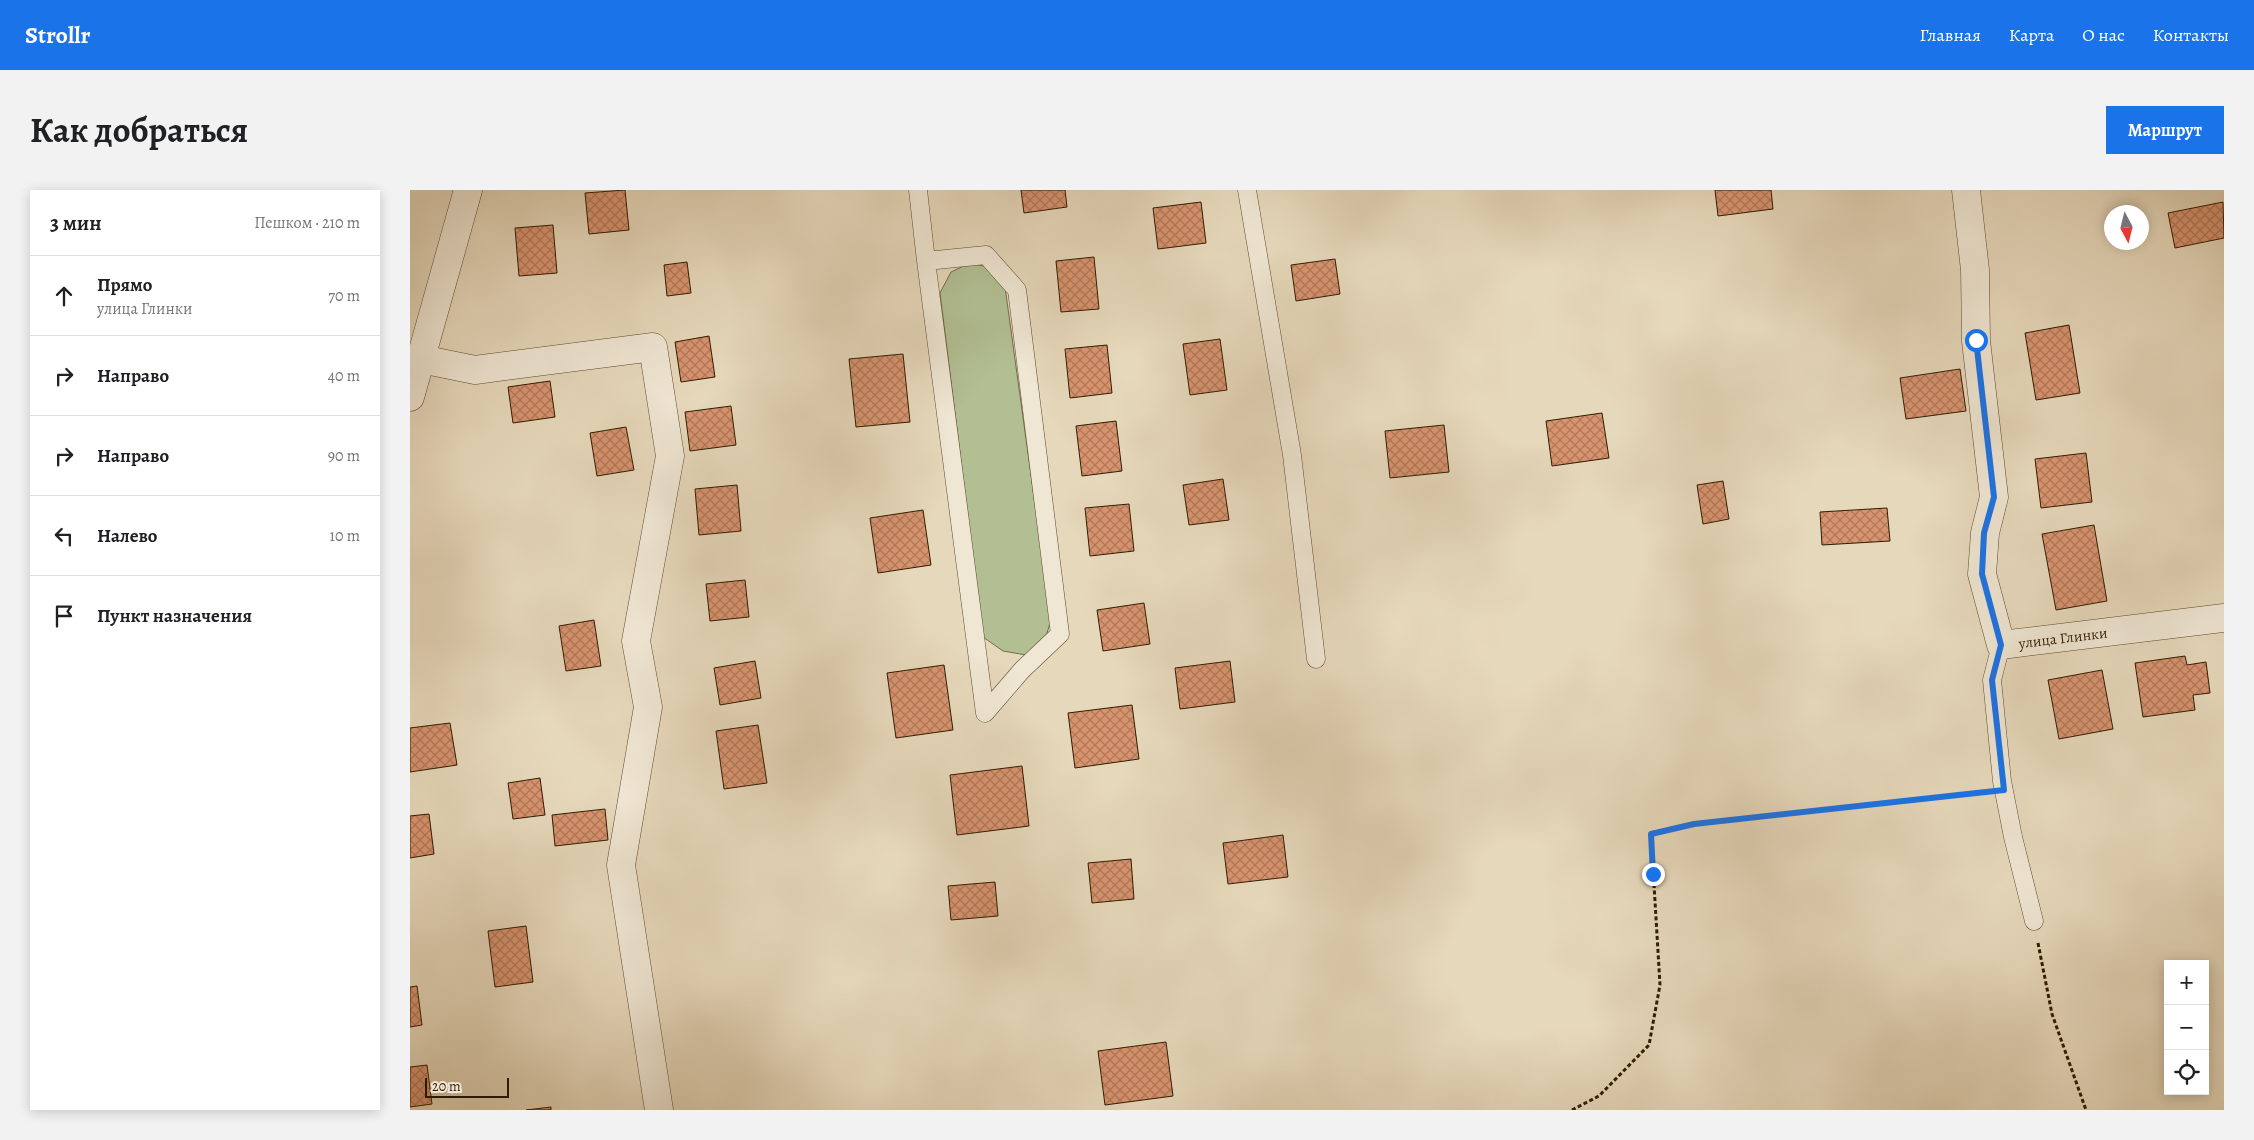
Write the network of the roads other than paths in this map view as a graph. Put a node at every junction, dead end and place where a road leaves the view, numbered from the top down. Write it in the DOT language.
graph roads {
  1 [pos="468,190"];
  2 [pos="918,190"];
  3 [pos="1247,190"];
  4 [pos="1966,190"];
  5 [pos="926,261"];
  6 [pos="421,359"];
  7 [pos="410,397"];
  8 [pos="2224,618"];
  9 [pos="2001,645"];
  10 [pos="1316,659"];
  11 [pos="2034,921"];
  12 [pos="660,1110"];
  1 -- 6 [label="street"];
  2 -- 5 [label="lane"];
  3 -- 10 [label="lane"];
  4 -- 9 [label="street, улица Глинки"];
  5 -- 5 [label="lane"];
  6 -- 7 [label="street"];
  6 -- 12 [label="street"];
  8 -- 9 [label="street, улица Глинки"];
  9 -- 11 [label="lane"];
}
